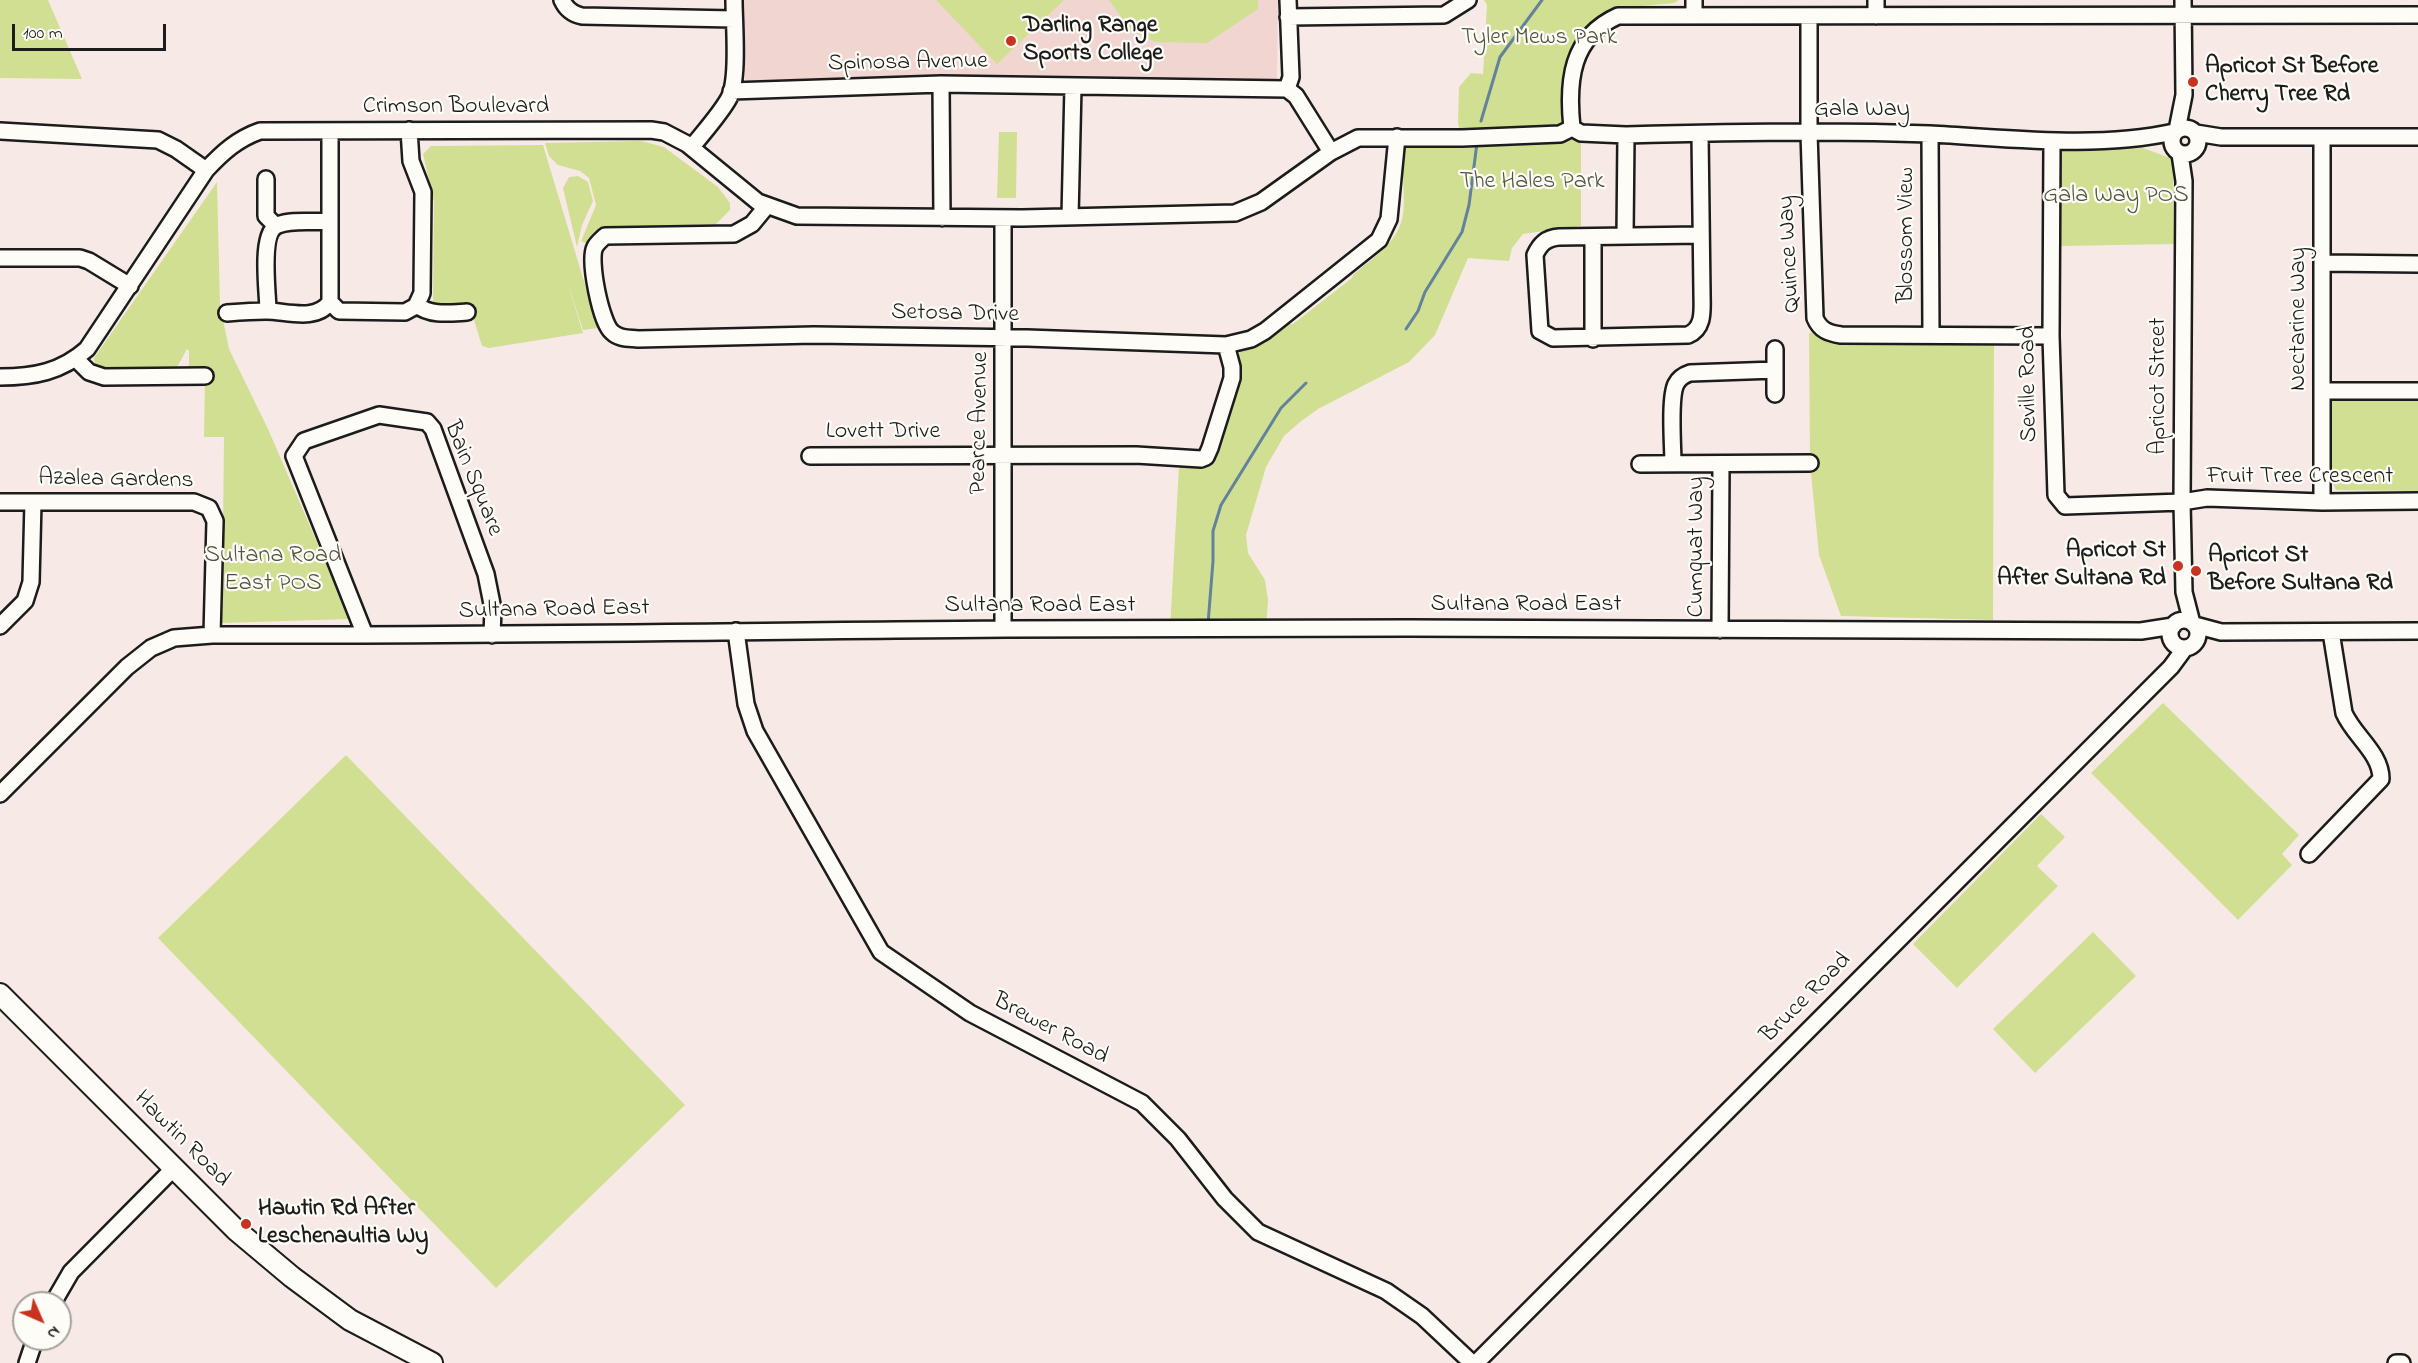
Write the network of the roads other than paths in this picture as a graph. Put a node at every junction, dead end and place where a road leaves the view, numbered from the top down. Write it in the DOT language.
graph roads {
  1 [pos="562,0"];
  2 [pos="734,0"];
  3 [pos="1288,0"];
  4 [pos="1468,0"];
  5 [pos="1694,0"];
  6 [pos="2183,7"];
  7 [pos="2313,7"];
  8 [pos="1876,8"];
  9 [pos="2060,8"];
  10 [pos="2418,15"];
  11 [pos="1694,16"];
  12 [pos="1809,16"];
  13 [pos="1288,17"];
  14 [pos="734,19"];
  15 [pos="1289,83"];
  16 [pos="941,84"];
  17 [pos="1073,86"];
  18 [pos="731,91"];
  19 [pos="409,130"];
  20 [pos="1574,130"];
  21 [pos="0,131"];
  22 [pos="330,131"];
  23 [pos="1809,133"];
  24 [pos="1700,134"];
  25 [pos="1930,134"];
  26 [pos="1626,135"];
  27 [pos="1397,137"];
  28 [pos="2322,137"];
  29 [pos="2418,137"];
  30 [pos="2185,140"];
  31 [pos="2052,141"];
  32 [pos="690,145"];
  33 [pos="1330,152"];
  34 [pos="207,170"];
  35 [pos="266,179"];
  36 [pos="762,204"];
  37 [pos="1070,217"];
  38 [pos="942,218"];
  39 [pos="1003,218"];
  40 [pos="329,221"];
  41 [pos="276,226"];
  42 [pos="1700,235"];
  43 [pos="1625,236"];
  44 [pos="1593,237"];
  45 [pos="0,258"];
  46 [pos="2322,263"];
  47 [pos="2418,264"];
  48 [pos="130,286"];
  49 [pos="330,302"];
  50 [pos="417,305"];
  51 [pos="268,311"];
  52 [pos="467,312"];
  53 [pos="227,313"];
  54 [pos="1931,336"];
  55 [pos="2051,336"];
  56 [pos="1004,338"];
  57 [pos="1593,339"];
  58 [pos="1226,345"];
  59 [pos="1775,349"];
  60 [pos="76,358"];
  61 [pos="1775,370"];
  62 [pos="205,376"];
  63 [pos="0,377"];
  64 [pos="2322,391"];
  65 [pos="2418,391"];
  66 [pos="1775,394"];
  67 [pos="1002,455"];
  68 [pos="810,456"];
  69 [pos="1810,463"];
  70 [pos="1641,464"];
  71 [pos="1673,464"];
  72 [pos="1720,465"];
  73 [pos="2322,501"];
  74 [pos="2418,501"];
  75 [pos="0,502"];
  76 [pos="33,502"];
  77 [pos="2182,502"];
  78 [pos="2184,592"];
  79 [pos="2193,624"];
  80 [pos="0,626"];
  81 [pos="1003,629"];
  82 [pos="1720,630"];
  83 [pos="736,631"];
  84 [pos="2418,631"];
  85 [pos="2221,632"];
  86 [pos="2331,632"];
  87 [pos="212,635"];
  88 [pos="365,635"];
  89 [pos="492,635"];
  90 [pos="2179,637"];
  91 [pos="0,794"];
  92 [pos="2308,854"];
  93 [pos="0,994"];
  94 [pos="174,1169"];
  95 [pos="59,1291"];
  96 [pos="432,1363"];
  97 [pos="1474,1363"];
  98 [pos="2396,1363"];
  99 [pos="2402,1363"];
  1 -- 14 [label="street"];
  2 -- 14 [label="street"];
  3 -- 13 [label="street"];
  4 -- 13 [label="street"];
  5 -- 11 [label="street"];
  6 -- 7 [label="street"];
  6 -- 9 [label="street"];
  6 -- 30 [label="street, Apricot Street"];
  7 -- 10 [label="street"];
  8 -- 9 [label="street"];
  8 -- 12 [label="street"];
  11 -- 12 [label="street"];
  11 -- 20 [label="street"];
  12 -- 23 [label="street, Quince Way"];
  13 -- 15 [label="street"];
  14 -- 18 [label="street"];
  15 -- 17 [label="street, Spinosa Avenue"];
  15 -- 33 [label="street"];
  16 -- 17 [label="street, Spinosa Avenue"];
  16 -- 18 [label="street, Spinosa Avenue"];
  16 -- 38 [label="street"];
  17 -- 37 [label="street"];
  18 -- 32 [label="street"];
  19 -- 22 [label="street, Crimson Boulevard"];
  19 -- 32 [label="street, Crimson Boulevard"];
  19 -- 50 [label="street"];
  20 -- 26 [label="street, Gala Way"];
  20 -- 27 [label="street, Gala Way"];
  21 -- 34 [label="street"];
  22 -- 34 [label="street, Crimson Boulevard"];
  22 -- 40 [label="street"];
  23 -- 24 [label="street, Gala Way"];
  23 -- 25 [label="street, Gala Way"];
  23 -- 54 [label="street, Quince Way"];
  24 -- 26 [label="street, Gala Way"];
  24 -- 42 [label="street"];
  25 -- 31 [label="street, Gala Way"];
  25 -- 54 [label="street, Blossom View"];
  26 -- 43 [label="street"];
  27 -- 33 [label="street"];
  27 -- 58 [label="street, Setosa Drive"];
  28 -- 29 [label="street, Gala Way"];
  28 -- 30 [label="street, Gala Way"];
  28 -- 46 [label="street, Nectarine Way"];
  30 -- 31 [label="street, Gala Way"];
  30 -- 77 [label="street, Apricot Street"];
  31 -- 55 [label="street, Seville Road"];
  32 -- 36 [label="street, Crimson Boulevard"];
  33 -- 37 [label="street, Crimson Boulevard"];
  34 -- 48 [label="street, Crimson Boulevard"];
  35 -- 41 [label="street"];
  36 -- 38 [label="street, Crimson Boulevard"];
  36 -- 56 [label="street, Setosa Drive"];
  37 -- 39 [label="street, Crimson Boulevard"];
  38 -- 39 [label="street, Crimson Boulevard"];
  39 -- 56 [label="street, Pearce Avenue"];
  40 -- 41 [label="street"];
  40 -- 49 [label="street"];
  41 -- 51 [label="street"];
  42 -- 43 [label="street"];
  42 -- 57 [label="street"];
  43 -- 44 [label="street"];
  44 -- 57 [label="street"];
  44 -- 57 [label="street"];
  45 -- 48 [label="street"];
  46 -- 47 [label="street"];
  46 -- 64 [label="street, Nectarine Way"];
  48 -- 60 [label="street, Crimson Boulevard"];
  49 -- 50 [label="street"];
  49 -- 51 [label="street"];
  50 -- 52 [label="street"];
  51 -- 53 [label="street"];
  54 -- 55 [label="street, Quince Way"];
  55 -- 77 [label="street, Seville Road"];
  56 -- 58 [label="street, Setosa Drive"];
  56 -- 67 [label="street, Pearce Avenue"];
  58 -- 67 [label="street, Lovett Drive"];
  59 -- 61 [label="street"];
  60 -- 62 [label="street"];
  60 -- 63 [label="street, Crimson Boulevard"];
  61 -- 66 [label="street"];
  61 -- 71 [label="street"];
  64 -- 65 [label="street"];
  64 -- 73 [label="street, Nectarine Way"];
  67 -- 68 [label="street, Lovett Drive"];
  67 -- 81 [label="street, Pearce Avenue"];
  69 -- 72 [label="street"];
  70 -- 71 [label="street"];
  71 -- 72 [label="street"];
  72 -- 82 [label="street, Cumquat Way"];
  73 -- 74 [label="street, Fruit Tree Crescent"];
  73 -- 77 [label="street, Fruit Tree Crescent"];
  75 -- 76 [label="street, Azalea Gardens"];
  76 -- 80 [label="street"];
  76 -- 87 [label="street, Azalea Gardens"];
  77 -- 78 [label="street, Apricot Street"];
  78 -- 79 [label="street, Apricot Street"];
  78 -- 90 [label="street, Apricot Street"];
  79 -- 85 [label="street"];
  79 -- 90 [label="street, Sultana Road East"];
  81 -- 82 [label="street, Sultana Road East"];
  81 -- 83 [label="street, Sultana Road East"];
  82 -- 90 [label="street, Sultana Road East"];
  83 -- 89 [label="street, Sultana Road East"];
  83 -- 97 [label="street, Brewer Road"];
  84 -- 86 [label="street"];
  85 -- 86 [label="street"];
  85 -- 90 [label="street"];
  86 -- 92 [label="street"];
  87 -- 88 [label="street, Sultana Road East"];
  87 -- 91 [label="street, Sultana Road East"];
  88 -- 89 [label="street, Sultana Road East"];
  88 -- 89 [label="street, Bain Square"];
  90 -- 97 [label="street, Bruce Road"];
  93 -- 94 [label="main road, Hawtin Road"];
  94 -- 95 [label="street"];
  94 -- 96 [label="main road, Hawtin Road"];
  98 -- 99 [label="street"];
}
